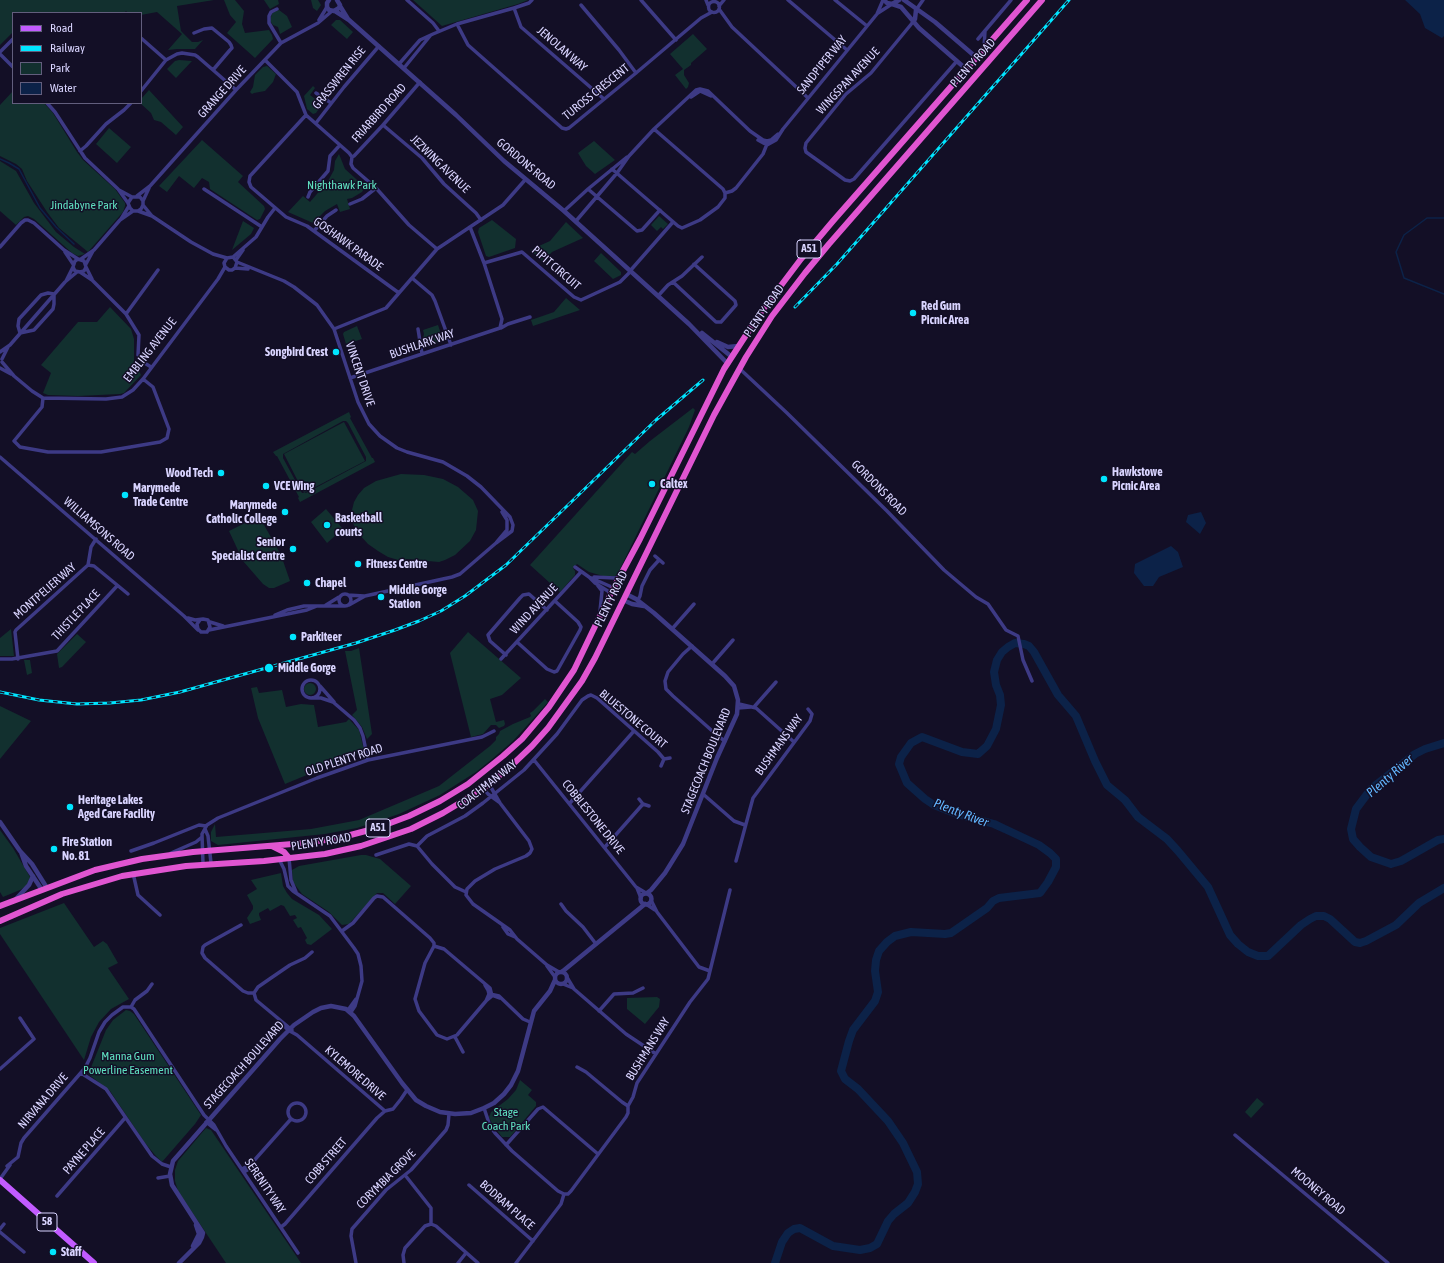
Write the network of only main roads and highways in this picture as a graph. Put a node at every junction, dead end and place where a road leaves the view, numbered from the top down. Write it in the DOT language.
graph roads {
  1 [pos="1027,0"];
  2 [pos="1042,0"];
  3 [pos="977,58"];
  4 [pos="985,66"];
  5 [pos="966,69"];
  6 [pos="975,77"];
  7 [pos="732,357"];
  8 [pos="728,364"];
  9 [pos="739,368"];
  10 [pos="613,591"];
  11 [pos="625,597"];
  12 [pos="270,846"];
  13 [pos="289,858"];
  14 [pos="45,889"];
  15 [pos="51,899"];
  16 [pos="0,906"];
  17 [pos="0,921"];
  18 [pos="0,1180"];
  19 [pos="94,1263"];
  1 -- 3 [label="highway, PLENTY ROAD / A51"];
  2 -- 4 [label="highway, PLENTY ROAD / A51"];
  3 -- 4 [label="highway"];
  3 -- 5 [label="highway, PLENTY ROAD / A51"];
  4 -- 6 [label="highway, PLENTY ROAD / A51"];
  5 -- 6 [label="highway"];
  5 -- 7 [label="highway, PLENTY ROAD / A51"];
  6 -- 9 [label="highway, PLENTY ROAD / A51"];
  7 -- 8 [label="highway, PLENTY ROAD / A51"];
  7 -- 9 [label="highway"];
  8 -- 9 [label="highway, GORDONS ROAD"];
  8 -- 10 [label="highway, PLENTY ROAD / A51"];
  9 -- 11 [label="highway, PLENTY ROAD / A51"];
  10 -- 11 [label="highway"];
  10 -- 12 [label="highway, PLENTY ROAD / A51"];
  11 -- 13 [label="highway, PLENTY ROAD / A51"];
  12 -- 13 [label="highway"];
  12 -- 14 [label="highway, PLENTY ROAD / A51"];
  13 -- 15 [label="highway, PLENTY ROAD / A51"];
  14 -- 15 [label="highway"];
  14 -- 16 [label="highway, PLENTY ROAD / A51"];
  15 -- 17 [label="highway, PLENTY ROAD / A51"];
  18 -- 19 [label="main road, 58"];
}
